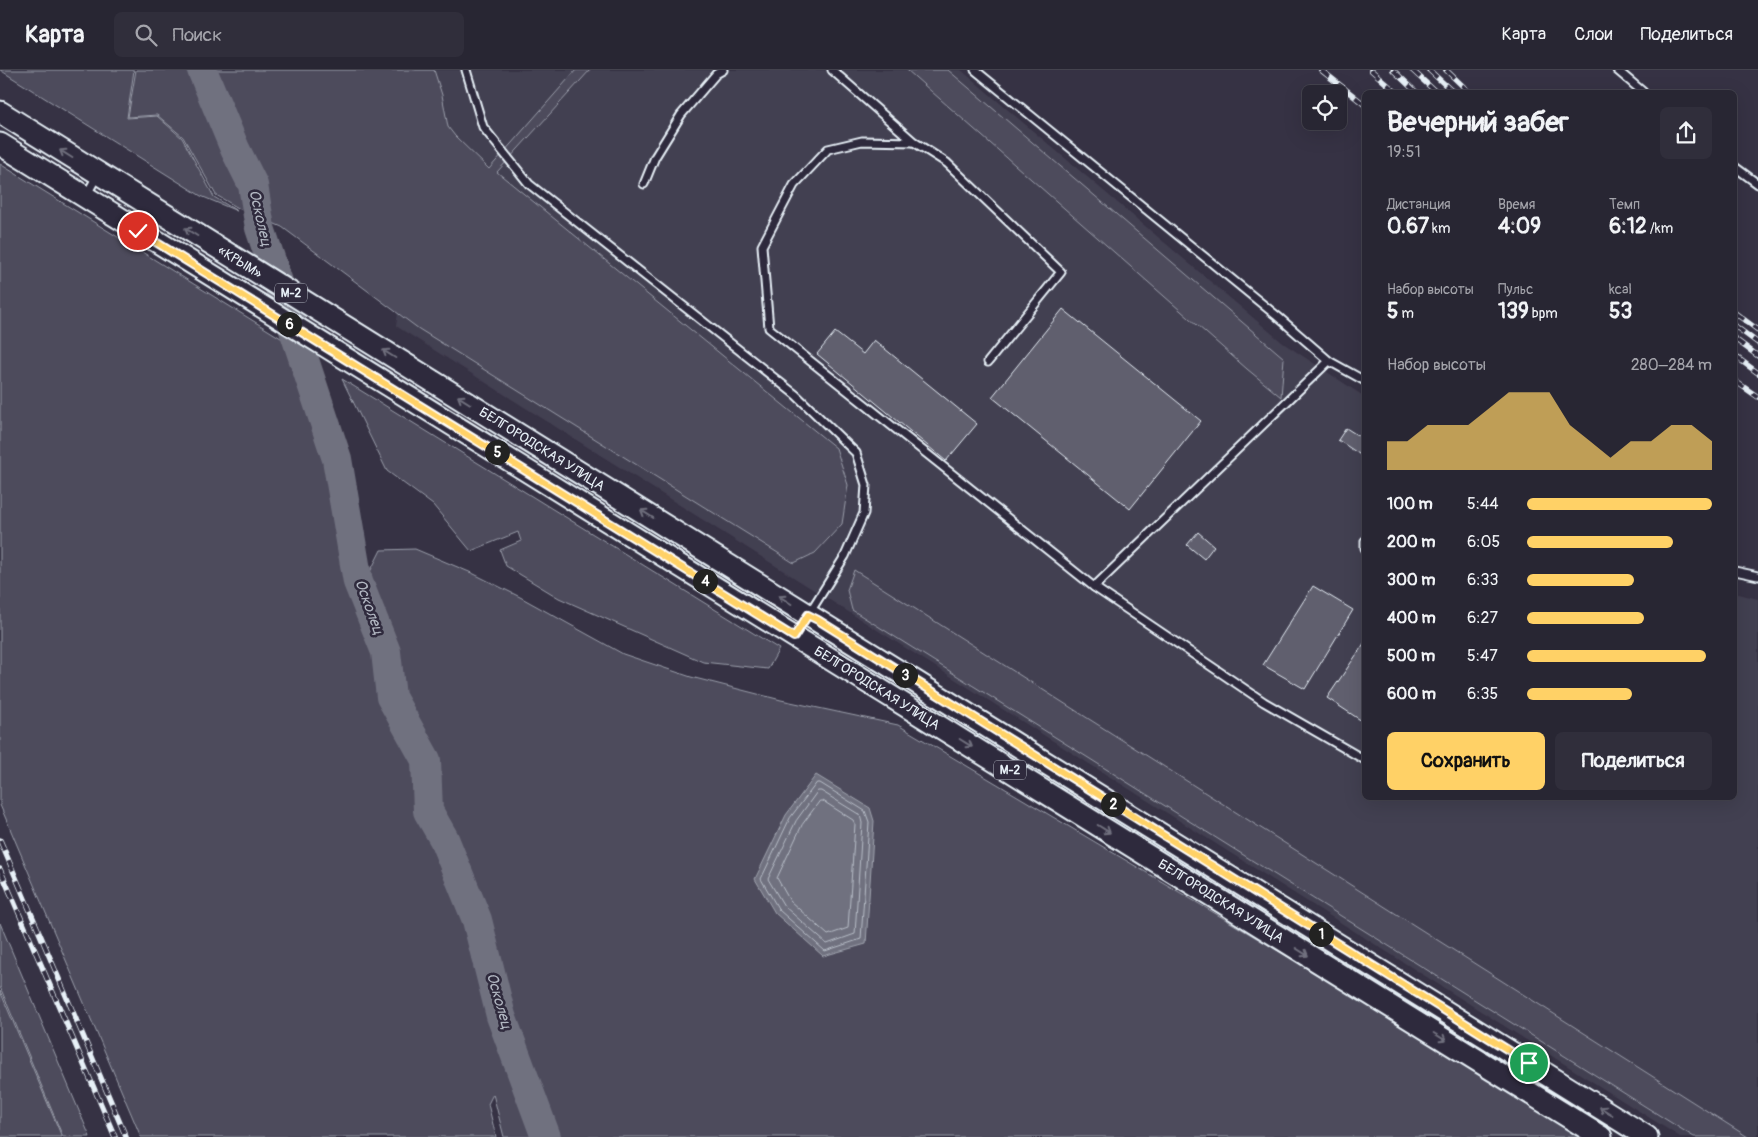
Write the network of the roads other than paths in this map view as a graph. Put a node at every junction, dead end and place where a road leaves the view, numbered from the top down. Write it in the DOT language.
graph roads {
  1 [pos="466,70"];
  2 [pos="723,70"];
  3 [pos="832,70"];
  4 [pos="975,70"];
  5 [pos="1618,70"];
  6 [pos="1641,90"];
  7 [pos="0,112"];
  8 [pos="914,142"];
  9 [pos="0,144"];
  10 [pos="1737,168"];
  11 [pos="98,174"];
  12 [pos="644,184"];
  13 [pos="1758,184"];
  14 [pos="85,198"];
  15 [pos="1329,361"];
  16 [pos="988,362"];
  17 [pos="430,379"];
  18 [pos="1362,379"];
  19 [pos="1737,571"];
  20 [pos="1758,576"];
  21 [pos="1094,587"];
  22 [pos="808,615"];
  23 [pos="794,637"];
  24 [pos="1362,758"];
  25 [pos="1601,1137"];
  26 [pos="1647,1137"];
  1 -- 22 [label="lane"];
  2 -- 12 [label="lane"];
  3 -- 8 [label="lane"];
  4 -- 15 [label="lane"];
  5 -- 6 [label="lane"];
  11 -- 7 [label="main road, М-2, one-way"];
  8 -- 16 [label="lane"];
  8 -- 21 [label="lane"];
  9 -- 14 [label="main road, БЕЛГОРОДСКАЯ УЛИЦА / М-2"];
  10 -- 13 [label="lane"];
  11 -- 14 [label="lane"];
  17 -- 11 [label="main road, «КРЫМ» / М-2, one-way"];
  14 -- 23 [label="main road, БЕЛГОРОДСКАЯ УЛИЦА / М-2"];
  15 -- 18 [label="lane"];
  15 -- 21 [label="lane"];
  22 -- 17 [label="main road, БЕЛГОРОДСКАЯ УЛИЦА / М-2, one-way"];
  19 -- 20 [label="lane"];
  21 -- 24 [label="lane"];
  22 -- 23 [label="main road"];
  26 -- 22 [label="main road, БЕЛГОРОДСКАЯ УЛИЦА / М-2, one-way"];
  23 -- 25 [label="main road, БЕЛГОРОДСКАЯ УЛИЦА / М-2, one-way"];
}
